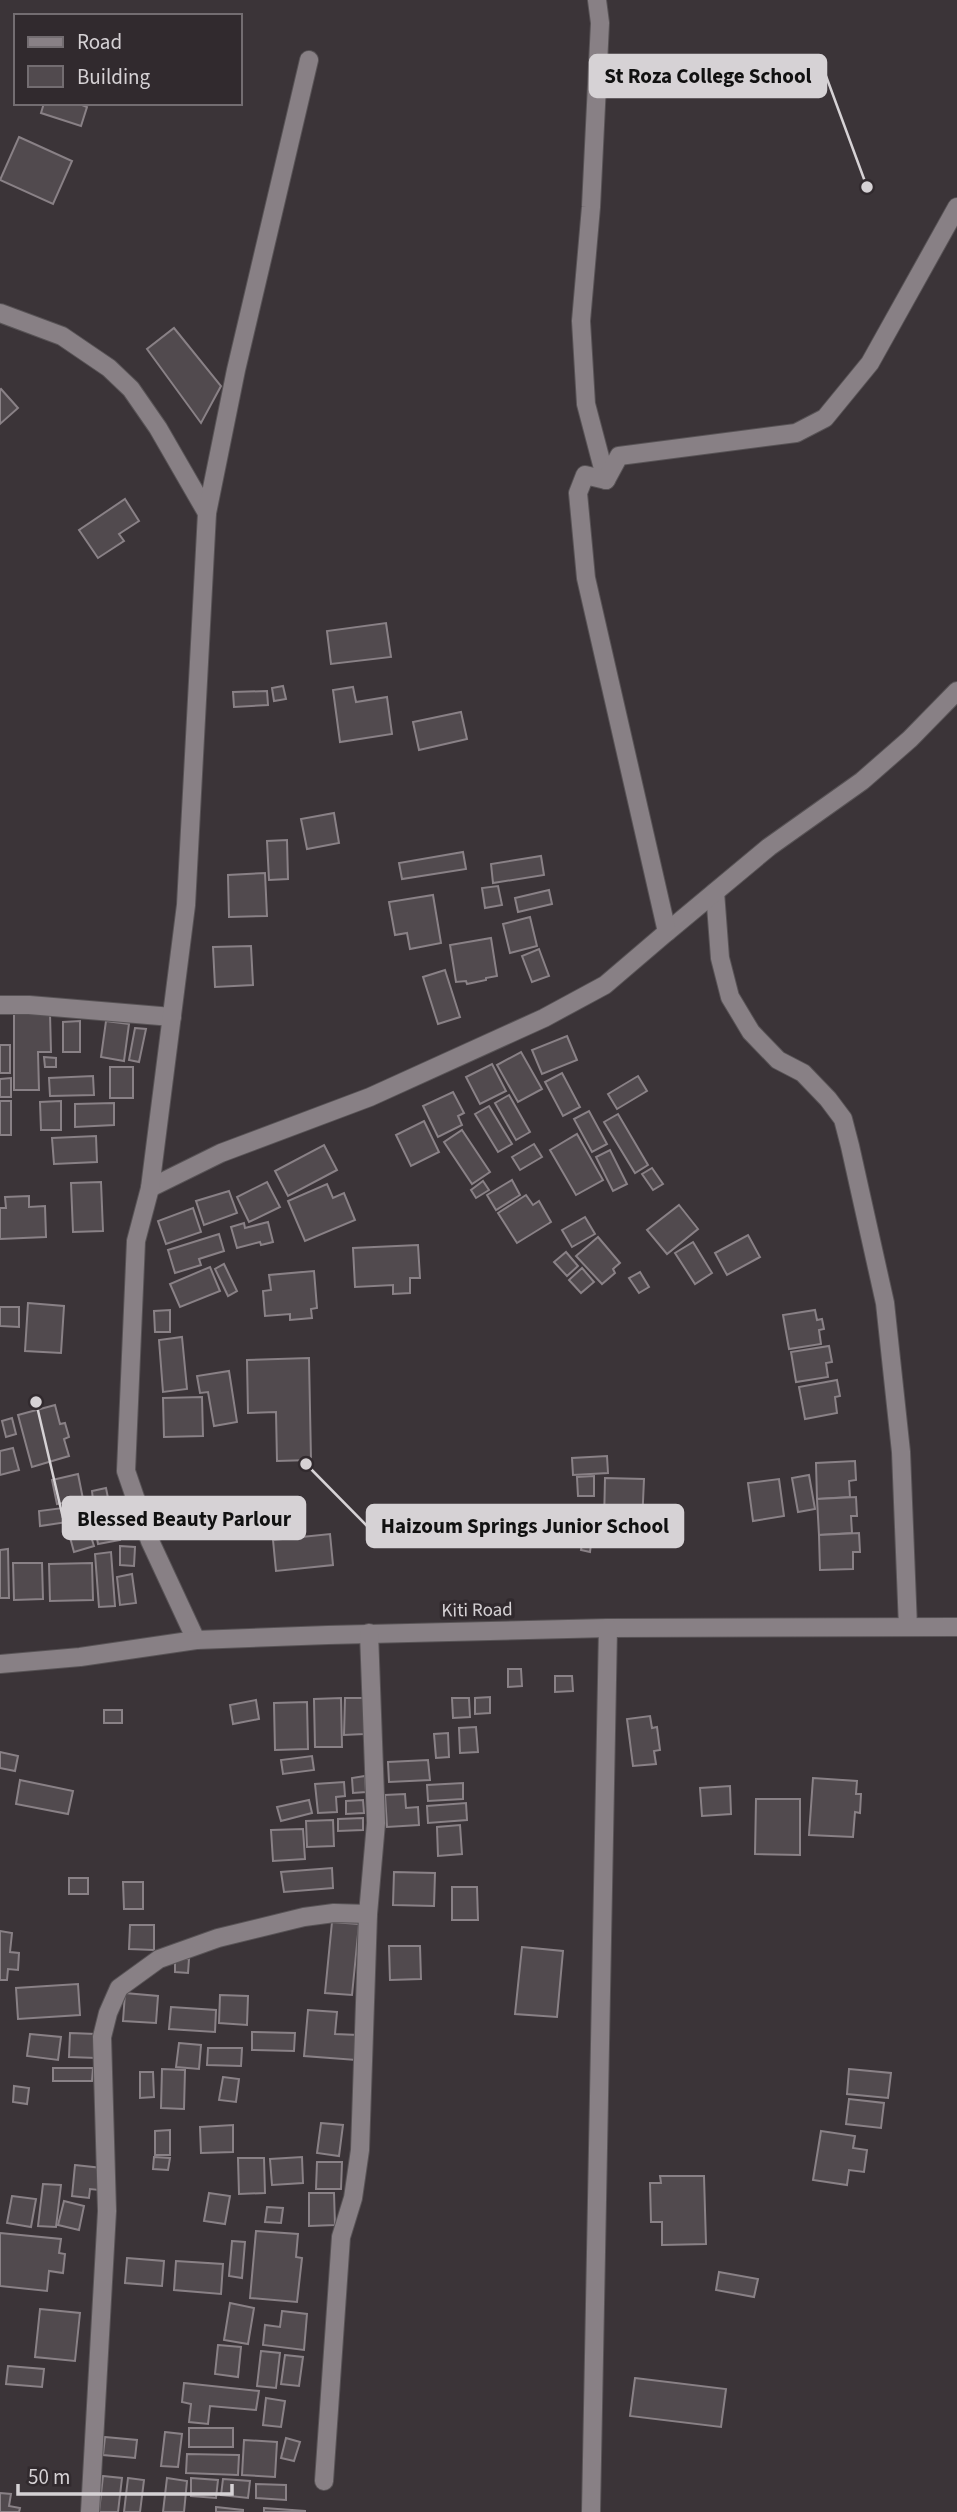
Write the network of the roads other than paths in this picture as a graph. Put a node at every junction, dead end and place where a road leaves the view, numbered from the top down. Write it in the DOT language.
graph roads {
  1 [pos="597,0"];
  2 [pos="309,60"];
  3 [pos="957,207"];
  4 [pos="0,313"];
  5 [pos="606,480"];
  6 [pos="207,513"];
  7 [pos="957,691"];
  8 [pos="715,892"];
  9 [pos="667,932"];
  10 [pos="0,1005"];
  11 [pos="172,1017"];
  12 [pos="150,1188"];
  13 [pos="908,1627"];
  14 [pos="957,1627"];
  15 [pos="608,1628"];
  16 [pos="369,1633"];
  17 [pos="196,1640"];
  18 [pos="0,1664"];
  19 [pos="369,1914"];
  20 [pos="324,2481"];
  21 [pos="90,2512"];
  22 [pos="591,2512"];
  1 -- 5 [label="street"];
  2 -- 6 [label="street"];
  3 -- 5 [label="street"];
  4 -- 6 [label="street"];
  5 -- 9 [label="street"];
  6 -- 11 [label="street"];
  7 -- 8 [label="street"];
  8 -- 9 [label="street"];
  8 -- 13 [label="street"];
  9 -- 12 [label="street"];
  10 -- 11 [label="street"];
  11 -- 12 [label="street"];
  12 -- 17 [label="street"];
  13 -- 14 [label="street, Kiti Road"];
  13 -- 15 [label="street, Kiti Road"];
  15 -- 16 [label="street, Kiti Road"];
  15 -- 22 [label="street"];
  16 -- 17 [label="street, Kiti Road"];
  16 -- 19 [label="street"];
  17 -- 18 [label="street, Kiti Road"];
  19 -- 20 [label="street"];
  19 -- 21 [label="street"];
}
